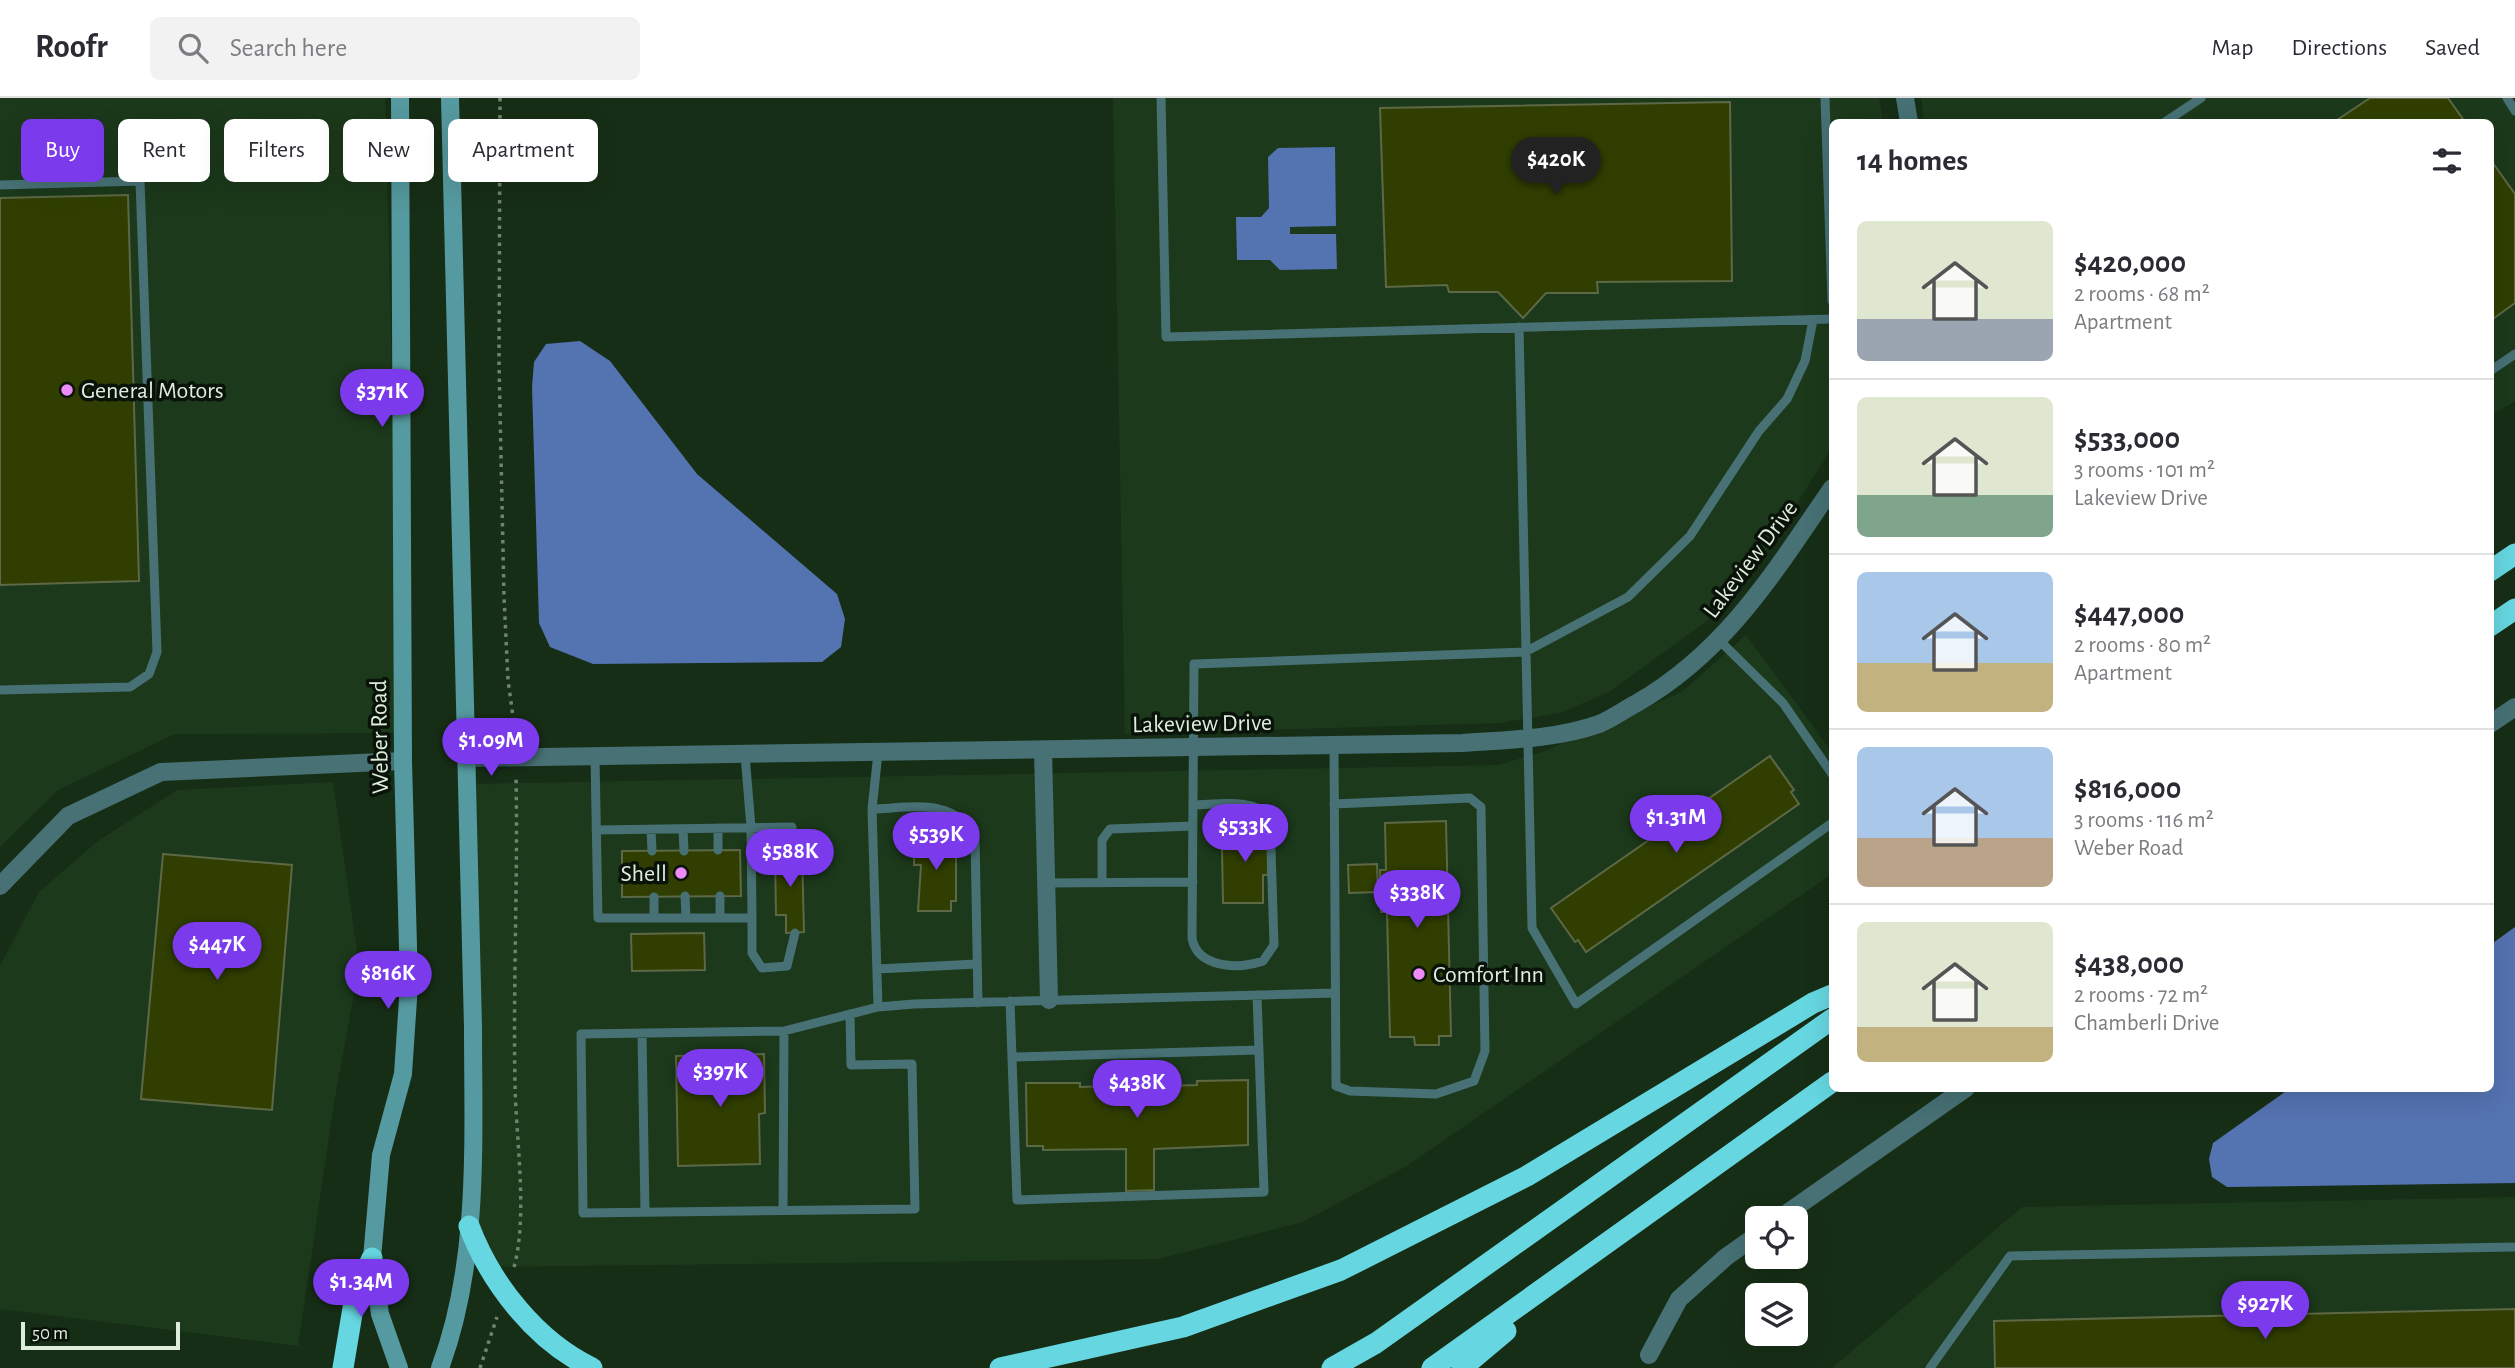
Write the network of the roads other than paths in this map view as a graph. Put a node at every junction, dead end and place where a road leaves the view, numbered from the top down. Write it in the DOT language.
graph roads {
  1 [pos="400,98"];
  2 [pos="450,98"];
  3 [pos="1161,98"];
  4 [pos="1825,98"];
  5 [pos="1905,98"];
  6 [pos="2201,98"];
  7 [pos="2507,98"];
  8 [pos="2515,111"];
  9 [pos="1908,119"];
  10 [pos="2170,119"];
  11 [pos="0,185"];
  12 [pos="1829,213"];
  13 [pos="1829,319"];
  14 [pos="1813,320"];
  15 [pos="1519,327"];
  16 [pos="2515,354"];
  17 [pos="2494,368"];
  18 [pos="1829,492"];
  19 [pos="2515,554"];
  20 [pos="2494,568"];
  21 [pos="2515,609"];
  22 [pos="2494,623"];
  23 [pos="1720,641"];
  24 [pos="1525,652"];
  25 [pos="0,690"];
  26 [pos="2515,707"];
  27 [pos="2494,721"];
  28 [pos="1528,739"];
  29 [pos="1334,745"];
  30 [pos="1194,748"];
  31 [pos="1043,750"];
  32 [pos="878,753"];
  33 [pos="745,755"];
  34 [pos="467,758"];
  35 [pos="595,758"];
  36 [pos="403,761"];
  37 [pos="1829,770"];
  38 [pos="1334,804"];
  39 [pos="1193,805"];
  40 [pos="872,809"];
  41 [pos="1829,825"];
  42 [pos="1193,826"];
  43 [pos="751,827"];
  44 [pos="718,828"];
  45 [pos="651,829"];
  46 [pos="683,829"];
  47 [pos="596,830"];
  48 [pos="684,850"];
  49 [pos="718,850"];
  50 [pos="793,850"];
  51 [pos="652,851"];
  52 [pos="1193,882"];
  53 [pos="1045,883"];
  54 [pos="1102,883"];
  55 [pos="0,886"];
  56 [pos="685,896"];
  57 [pos="720,896"];
  58 [pos="654,897"];
  59 [pos="654,918"];
  60 [pos="686,918"];
  61 [pos="720,918"];
  62 [pos="752,918"];
  63 [pos="795,933"];
  64 [pos="977,964"];
  65 [pos="877,969"];
  66 [pos="1335,993"];
  67 [pos="1257,995"];
  68 [pos="1829,996"];
  69 [pos="1049,1000"];
  70 [pos="1010,1002"];
  71 [pos="978,1003"];
  72 [pos="878,1007"];
  73 [pos="850,1014"];
  74 [pos="1829,1021"];
  75 [pos="785,1031"];
  76 [pos="642,1033"];
  77 [pos="1259,1050"];
  78 [pos="1012,1057"];
  79 [pos="1829,1087"];
  80 [pos="1829,1087"];
  81 [pos="1960,1092"];
  82 [pos="1797,1206"];
  83 [pos="783,1210"];
  84 [pos="645,1212"];
  85 [pos="469,1226"];
  86 [pos="1745,1245"];
  87 [pos="2515,1247"];
  88 [pos="372,1258"];
  89 [pos="1649,1354"];
  90 [pos="343,1368"];
  91 [pos="399,1368"];
  92 [pos="440,1368"];
  93 [pos="592,1368"];
  94 [pos="1000,1368"];
  95 [pos="1332,1368"];
  96 [pos="1432,1368"];
  97 [pos="1462,1368"];
  98 [pos="1930,1368"];
  1 -- 36 [label="main road, Weber Road"];
  2 -- 34 [label="main road"];
  3 -- 15 [label="lane"];
  4 -- 12 [label="lane"];
  5 -- 9 [label="street"];
  6 -- 10 [label="lane"];
  7 -- 8 [label="lane"];
  11 -- 25 [label="lane"];
  13 -- 14 [label="lane"];
  14 -- 15 [label="lane"];
  14 -- 24 [label="lane"];
  15 -- 24 [label="lane"];
  16 -- 17 [label="lane"];
  18 -- 23 [label="street, Lakeview Drive"];
  19 -- 20 [label="highway"];
  21 -- 22 [label="highway"];
  23 -- 28 [label="street, Lakeview Drive"];
  23 -- 37 [label="lane"];
  24 -- 28 [label="lane"];
  24 -- 30 [label="lane"];
  26 -- 27 [label="street"];
  28 -- 29 [label="street, Lakeview Drive"];
  28 -- 41 [label="lane"];
  29 -- 30 [label="street, Lakeview Drive"];
  29 -- 38 [label="lane"];
  30 -- 31 [label="street, Lakeview Drive"];
  30 -- 39 [label="lane"];
  31 -- 32 [label="street, Lakeview Drive"];
  31 -- 53 [label="street"];
  32 -- 33 [label="street, Lakeview Drive"];
  32 -- 40 [label="lane"];
  33 -- 35 [label="street, Lakeview Drive"];
  33 -- 43 [label="lane"];
  34 -- 35 [label="street, Lakeview Drive"];
  34 -- 85 [label="main road"];
  35 -- 47 [label="lane"];
  36 -- 55 [label="street"];
  36 -- 88 [label="main road, Weber Road"];
  38 -- 66 [label="lane"];
  38 -- 66 [label="lane"];
  39 -- 42 [label="lane"];
  39 -- 52 [label="lane"];
  40 -- 64 [label="lane"];
  40 -- 65 [label="lane"];
  42 -- 52 [label="lane"];
  42 -- 54 [label="lane"];
  43 -- 44 [label="lane"];
  43 -- 50 [label="lane"];
  43 -- 62 [label="lane"];
  44 -- 46 [label="lane"];
  44 -- 49 [label="lane"];
  45 -- 46 [label="lane"];
  45 -- 47 [label="lane"];
  45 -- 51 [label="lane"];
  46 -- 48 [label="lane"];
  47 -- 59 [label="lane"];
  52 -- 54 [label="lane"];
  53 -- 54 [label="lane"];
  53 -- 69 [label="street"];
  56 -- 60 [label="lane"];
  57 -- 61 [label="lane"];
  58 -- 59 [label="lane"];
  59 -- 60 [label="lane"];
  60 -- 61 [label="lane"];
  61 -- 62 [label="lane"];
  62 -- 63 [label="lane"];
  64 -- 65 [label="lane"];
  64 -- 71 [label="lane"];
  65 -- 72 [label="lane"];
  66 -- 67 [label="lane"];
  67 -- 69 [label="lane"];
  67 -- 77 [label="lane"];
  68 -- 94 [label="highway"];
  69 -- 70 [label="lane"];
  70 -- 71 [label="lane"];
  70 -- 78 [label="lane"];
  71 -- 72 [label="lane"];
  72 -- 73 [label="lane"];
  73 -- 75 [label="lane"];
  73 -- 83 [label="lane"];
  74 -- 95 [label="highway"];
  75 -- 76 [label="lane"];
  75 -- 83 [label="lane"];
  76 -- 84 [label="lane"];
  76 -- 84 [label="lane"];
  77 -- 78 [label="lane"];
  77 -- 78 [label="lane"];
  79 -- 96 [label="highway"];
  80 -- 97 [label="highway"];
  81 -- 82 [label="street"];
  83 -- 84 [label="lane"];
  85 -- 92 [label="main road"];
  85 -- 93 [label="highway"];
  86 -- 89 [label="street"];
  87 -- 98 [label="lane"];
  88 -- 90 [label="highway"];
  88 -- 91 [label="main road, Weber Road"];
}
